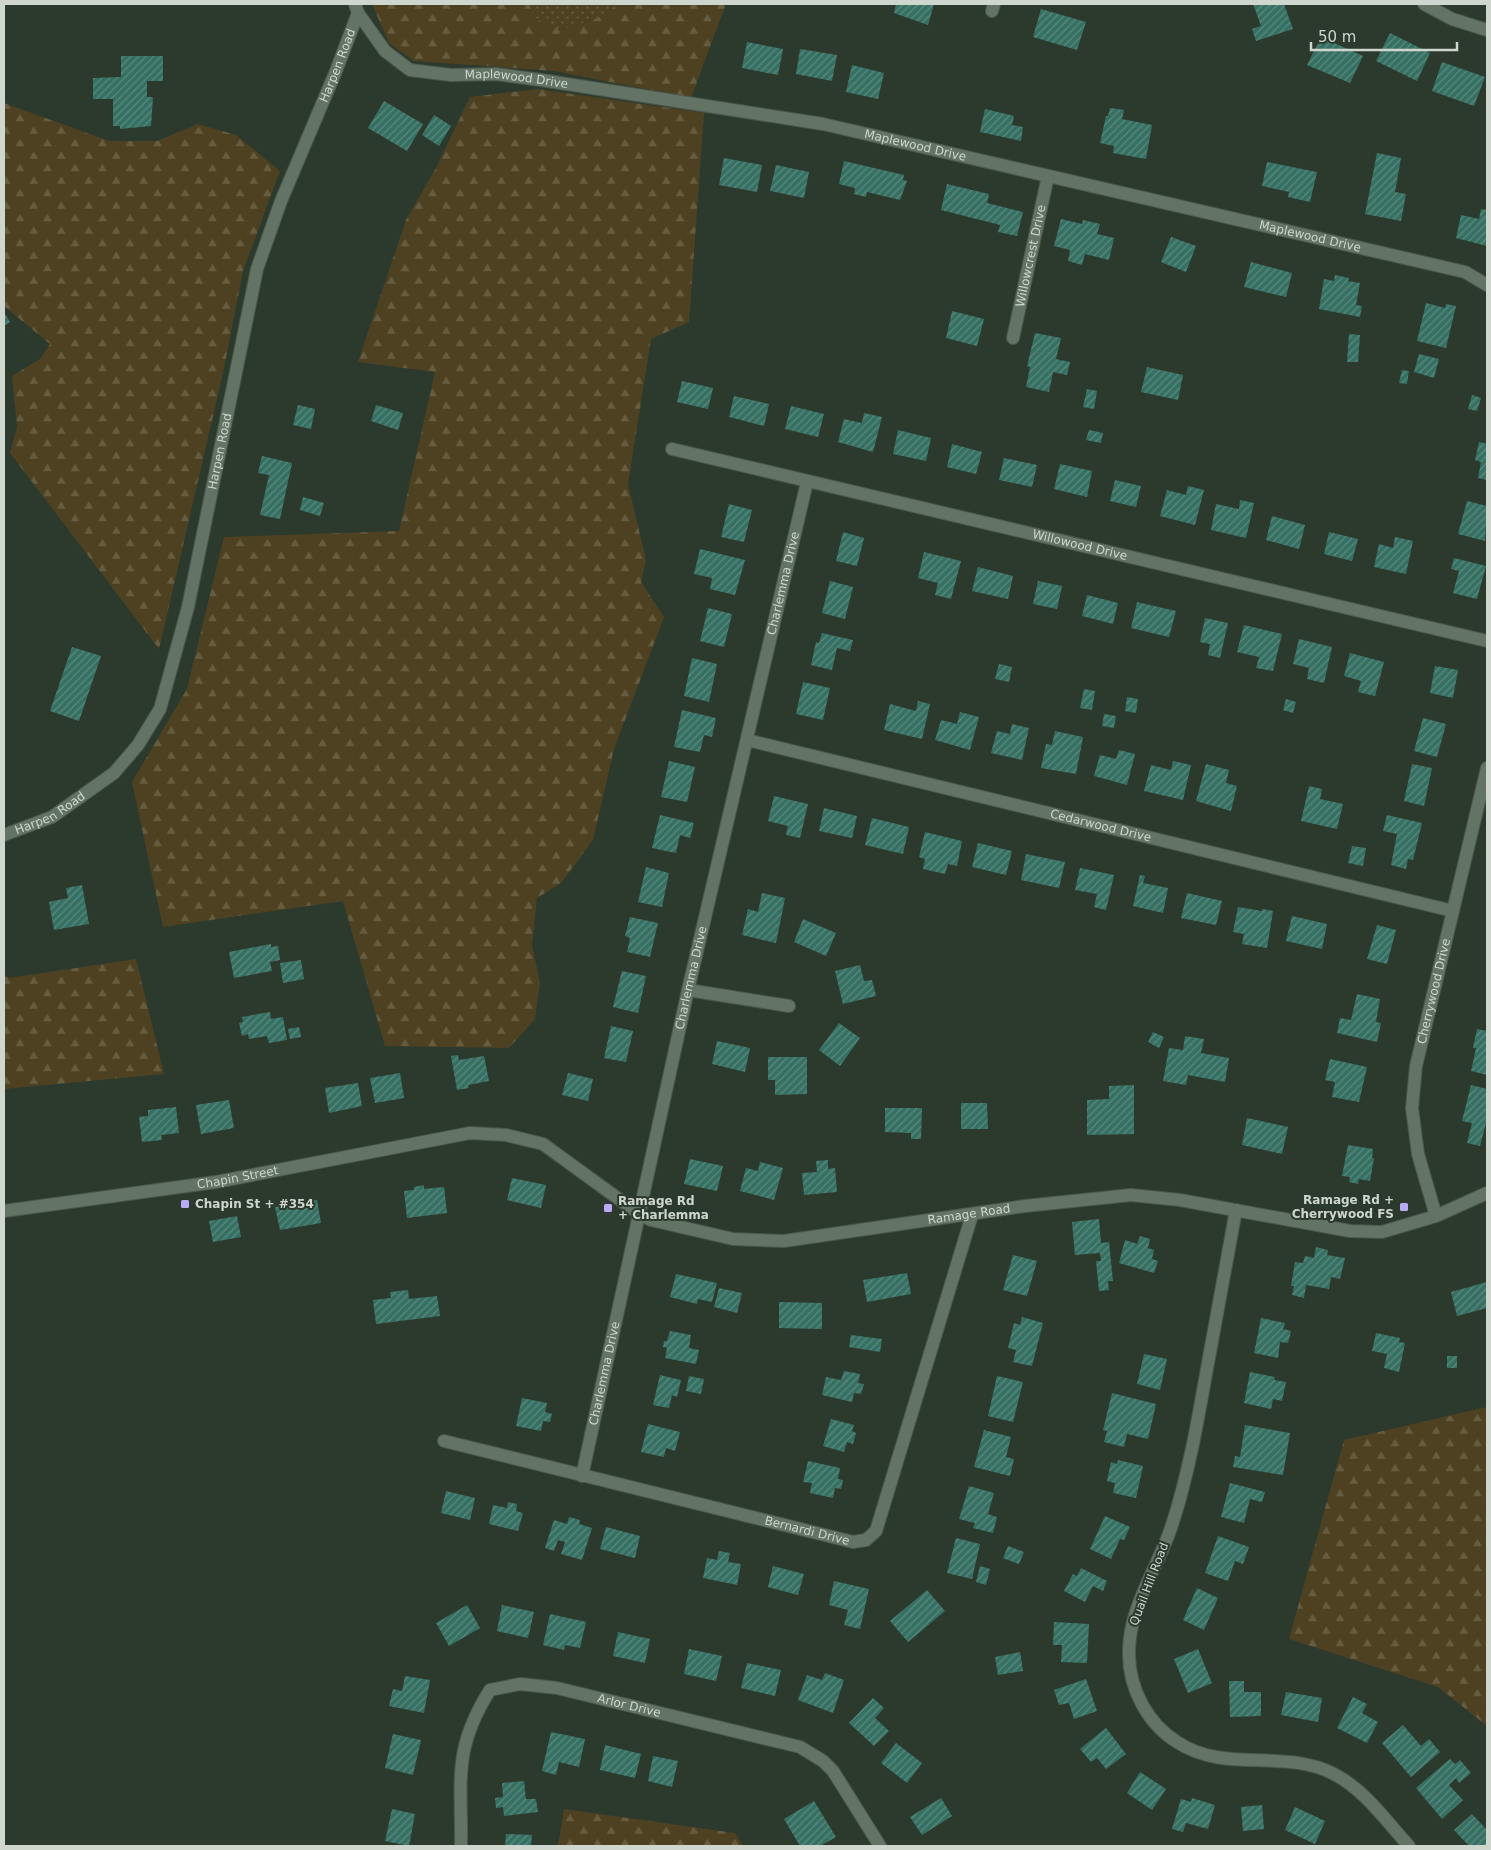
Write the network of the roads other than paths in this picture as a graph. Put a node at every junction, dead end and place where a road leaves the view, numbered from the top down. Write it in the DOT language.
graph roads {
  1 [pos="1424,4"];
  2 [pos="357,8"];
  3 [pos="1487,30"];
  4 [pos="1048,176"];
  5 [pos="1487,285"];
  6 [pos="1013,338"];
  7 [pos="672,449"];
  8 [pos="808,482"];
  9 [pos="1487,641"];
  10 [pos="747,740"];
  11 [pos="1487,768"];
  12 [pos="4,835"];
  13 [pos="1453,910"];
  14 [pos="688,990"];
  15 [pos="789,1006"];
  16 [pos="470,1133"];
  17 [pos="1487,1193"];
  18 [pos="1236,1210"];
  19 [pos="4,1211"];
  20 [pos="638,1213"];
  21 [pos="972,1215"];
  22 [pos="1436,1216"];
  23 [pos="444,1441"];
  24 [pos="582,1476"];
  25 [pos="461,1846"];
  26 [pos="880,1846"];
  27 [pos="1409,1846"];
  1 -- 3 [label="street"];
  2 -- 4 [label="street, Maplewood Drive"];
  2 -- 12 [label="street, Harpen Road"];
  4 -- 5 [label="street, Maplewood Drive"];
  4 -- 6 [label="street, Willowcrest Drive"];
  7 -- 8 [label="street, Willowood Drive"];
  8 -- 9 [label="street, Willowood Drive"];
  8 -- 10 [label="street, Charlemma Drive"];
  10 -- 13 [label="street, Cedarwood Drive"];
  10 -- 14 [label="street, Charlemma Drive"];
  11 -- 13 [label="street, Cherrywood Drive"];
  13 -- 22 [label="street, Cherrywood Drive"];
  14 -- 15 [label="street"];
  14 -- 20 [label="street, Charlemma Drive"];
  16 -- 19 [label="street, Chapin Street"];
  16 -- 20 [label="street, Ramage Road"];
  17 -- 22 [label="street, Ramage Road"];
  18 -- 21 [label="street, Ramage Road"];
  18 -- 22 [label="street, Ramage Road"];
  18 -- 27 [label="street, Quail Hill Road"];
  20 -- 21 [label="street, Ramage Road"];
  20 -- 24 [label="street, Charlemma Drive"];
  21 -- 24 [label="street, Bernardi Drive"];
  23 -- 24 [label="street, Bernardi Drive"];
  25 -- 26 [label="street, Arlor Drive"];
}
